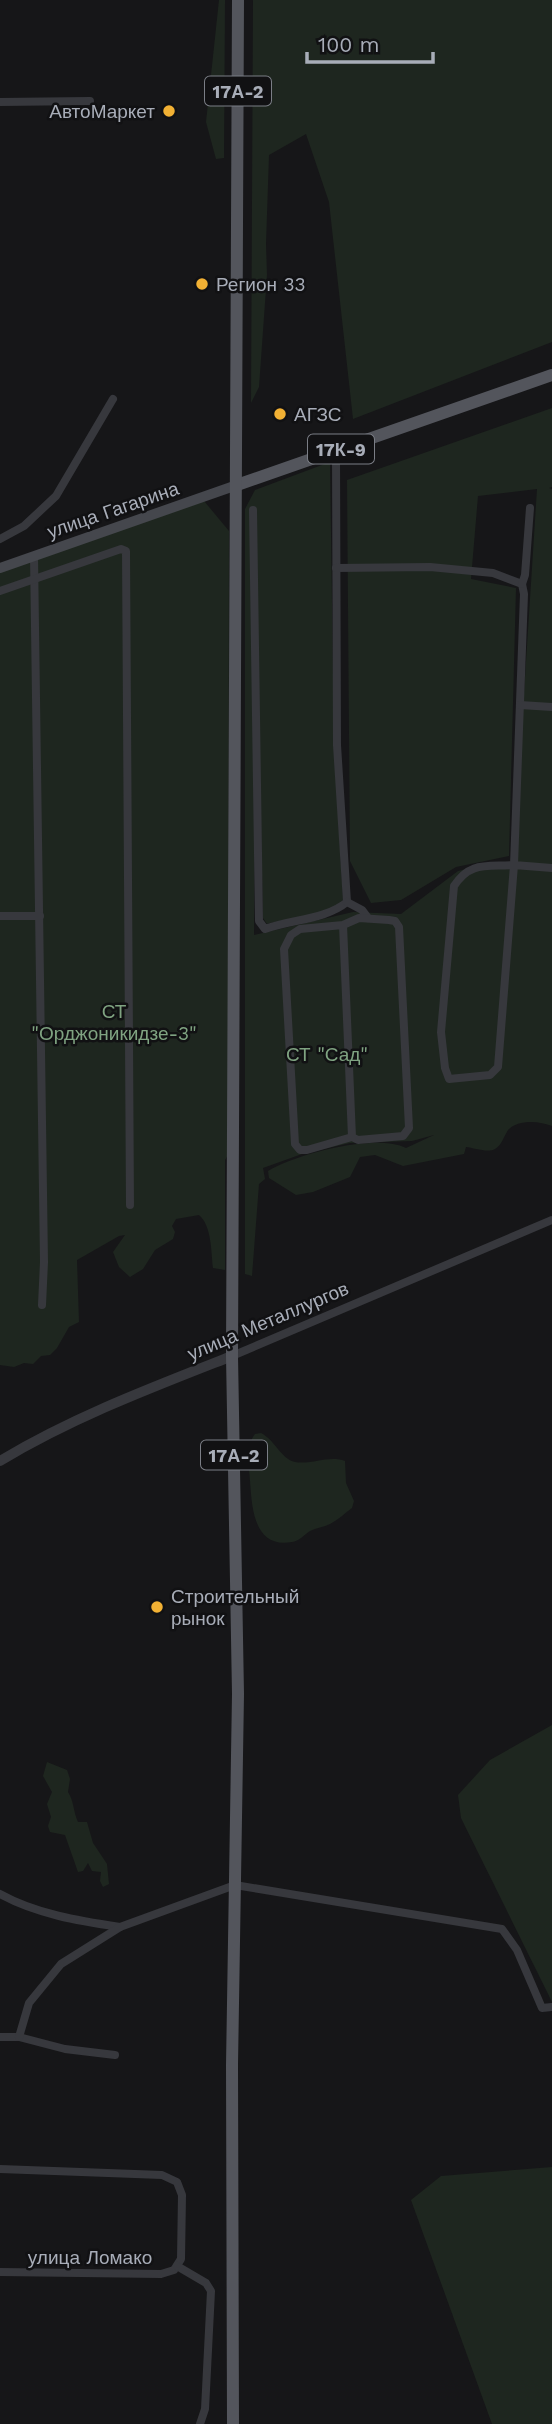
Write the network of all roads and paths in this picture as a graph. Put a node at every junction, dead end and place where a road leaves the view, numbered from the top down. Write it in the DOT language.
graph roads {
  1 [pos="238,0"];
  2 [pos="90,101"];
  3 [pos="0,102"];
  4 [pos="552,375"];
  5 [pos="113,399"];
  6 [pos="336,451"];
  7 [pos="237,485"];
  8 [pos="530,508"];
  9 [pos="253,510"];
  10 [pos="0,539"];
  11 [pos="34,556"];
  12 [pos="0,568"];
  13 [pos="336,568"];
  14 [pos="36,578"];
  15 [pos="522,584"];
  16 [pos="0,591"];
  17 [pos="520,705"];
  18 [pos="552,707"];
  19 [pos="514,865"];
  20 [pos="552,867"];
  21 [pos="347,902"];
  22 [pos="0,916"];
  23 [pos="40,916"];
  24 [pos="369,918"];
  25 [pos="342,925"];
  26 [pos="352,1138"];
  27 [pos="130,1205"];
  28 [pos="552,1220"];
  29 [pos="43,1305"];
  30 [pos="232,1356"];
  31 [pos="0,1461"];
  32 [pos="235,1885"];
  33 [pos="0,1894"];
  34 [pos="120,1927"];
  35 [pos="552,2007"];
  36 [pos="0,2037"];
  37 [pos="19,2037"];
  38 [pos="115,2055"];
  39 [pos="0,2169"];
  40 [pos="177,2266"];
  41 [pos="0,2272"];
  42 [pos="200,2424"];
  43 [pos="233,2424"];
  1 -- 7 [label="main road, 17А-2"];
  2 -- 3 [label="street"];
  4 -- 6 [label="main road, 17К-9"];
  5 -- 10 [label="street"];
  6 -- 7 [label="main road, 17К-9"];
  6 -- 13 [label="street"];
  7 -- 11 [label="main road, улица Гагарина"];
  7 -- 30 [label="main road, 17А-2"];
  8 -- 15 [label="street"];
  9 -- 21 [label="street"];
  11 -- 12 [label="main road, улица Гагарина"];
  11 -- 14 [label="street"];
  13 -- 15 [label="street"];
  13 -- 21 [label="street"];
  14 -- 16 [label="street"];
  14 -- 23 [label="street"];
  14 -- 27 [label="street"];
  15 -- 17 [label="street"];
  17 -- 18 [label="street"];
  17 -- 19 [label="street"];
  19 -- 19 [label="street"];
  19 -- 20 [label="street"];
  21 -- 24 [label="street"];
  22 -- 23 [label="street"];
  23 -- 29 [label="street"];
  24 -- 25 [label="street"];
  24 -- 26 [label="street"];
  25 -- 26 [label="street"];
  25 -- 26 [label="street"];
  28 -- 30 [label="street, улица Металлургов"];
  30 -- 31 [label="street, улица Металлургов"];
  30 -- 32 [label="main road, 17А-2"];
  32 -- 34 [label="street"];
  32 -- 35 [label="street"];
  32 -- 43 [label="main road, 17А-2"];
  33 -- 34 [label="street"];
  34 -- 37 [label="street"];
  36 -- 37 [label="street"];
  37 -- 38 [label="street"];
  39 -- 40 [label="street"];
  40 -- 41 [label="street, улица Ломако"];
  40 -- 42 [label="street"];
}
